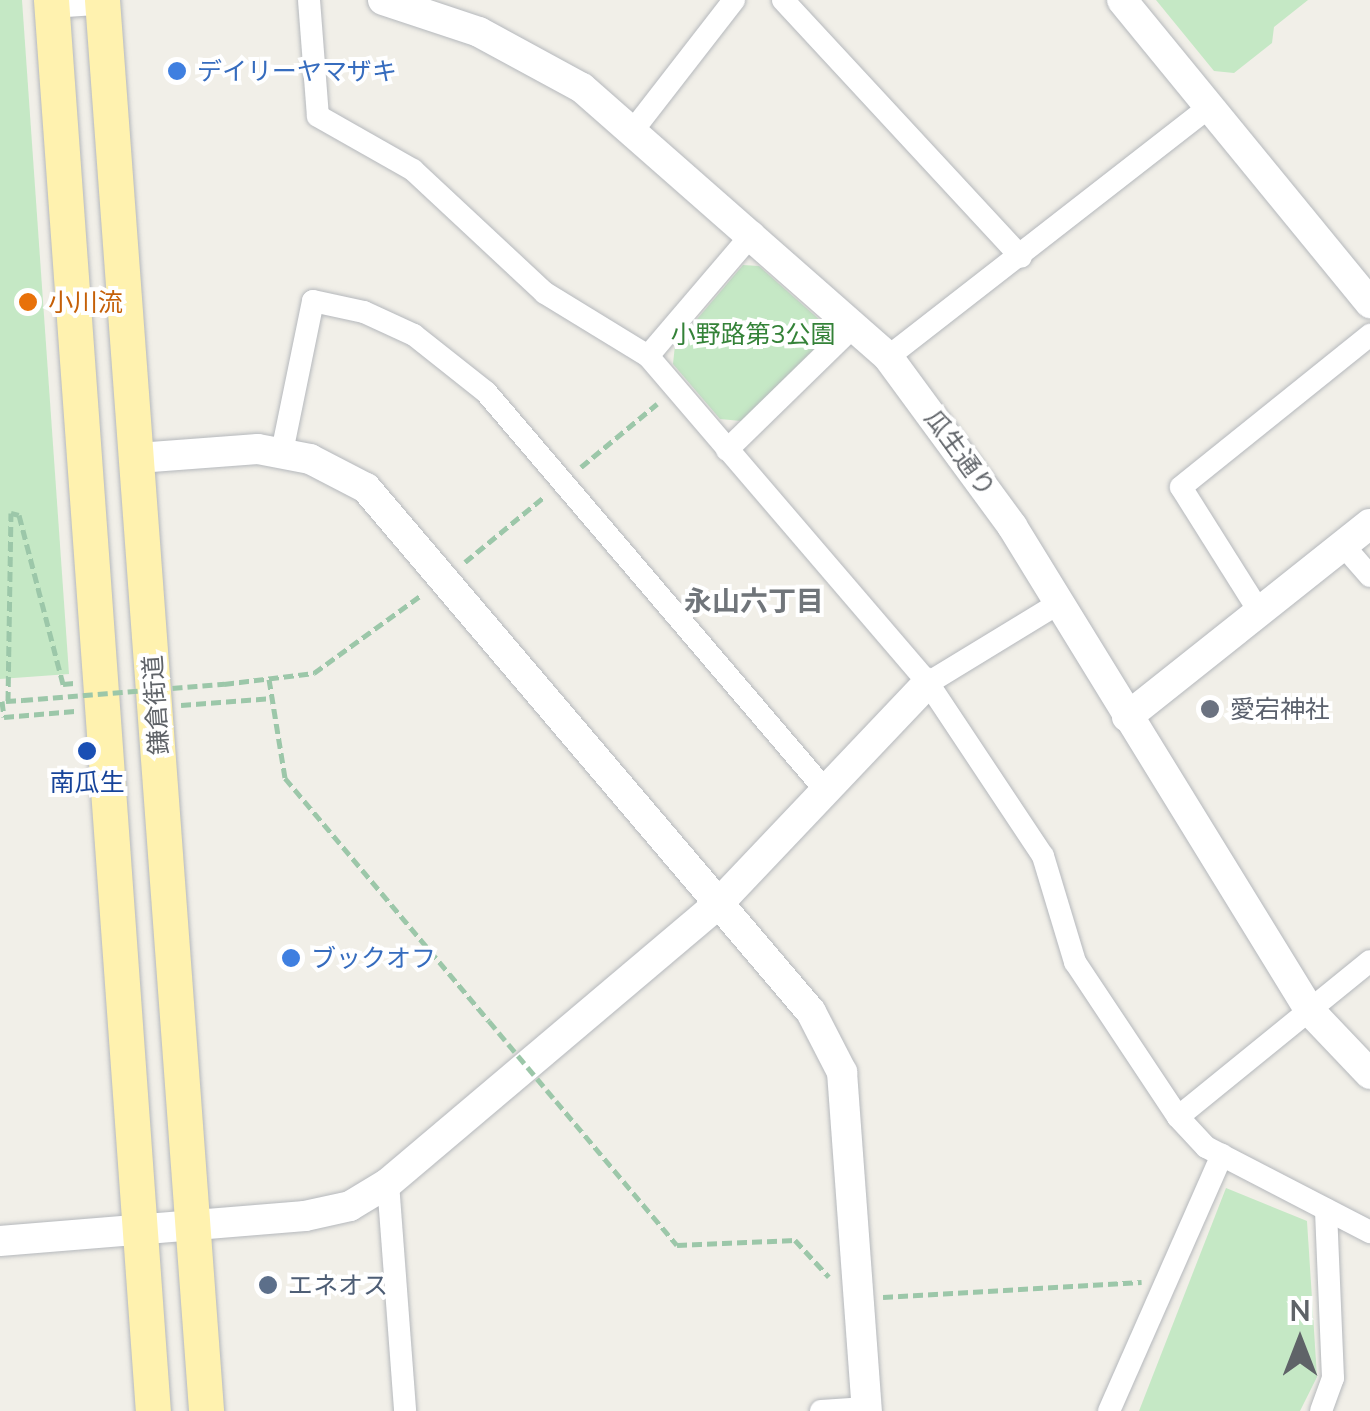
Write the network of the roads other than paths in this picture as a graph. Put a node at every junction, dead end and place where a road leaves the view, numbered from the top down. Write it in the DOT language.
graph roads {
  1 [pos="99,0"];
  2 [pos="309,0"];
  3 [pos="382,0"];
  4 [pos="734,0"];
  5 [pos="783,0"];
  6 [pos="1122,0"];
  7 [pos="51,2"];
  8 [pos="1210,107"];
  9 [pos="634,129"];
  10 [pos="753,232"];
  11 [pos="1020,256"];
  12 [pos="1370,303"];
  13 [pos="854,326"];
  14 [pos="1370,334"];
  15 [pos="648,356"];
  16 [pos="888,357"];
  17 [pos="727,450"];
  18 [pos="282,452"];
  19 [pos="138,458"];
  20 [pos="1370,524"];
  21 [pos="1344,546"];
  22 [pos="1370,576"];
  23 [pos="1059,603"];
  24 [pos="1259,611"];
  25 [pos="928,683"];
  26 [pos="1126,717"];
  27 [pos="826,791"];
  28 [pos="718,904"];
  29 [pos="1370,961"];
  30 [pos="1310,1011"];
  31 [pos="1370,1074"];
  32 [pos="1178,1117"];
  33 [pos="1222,1156"];
  34 [pos="388,1183"];
  35 [pos="1326,1208"];
  36 [pos="192,1225"];
  37 [pos="141,1229"];
  38 [pos="1370,1232"];
  39 [pos="0,1241"];
  40 [pos="866,1409"];
  41 [pos="154,1411"];
  42 [pos="206,1411"];
  43 [pos="405,1411"];
  44 [pos="821,1411"];
  45 [pos="1108,1411"];
  46 [pos="1321,1411"];
  1 -- 7 [label="street"];
  1 -- 19 [label="main road, 鎌倉街道"];
  2 -- 15 [label="street"];
  3 -- 9 [label="street, 瓜生通り"];
  4 -- 9 [label="street"];
  5 -- 11 [label="street"];
  6 -- 8 [label="street"];
  7 -- 37 [label="main road"];
  8 -- 11 [label="street"];
  8 -- 12 [label="street"];
  9 -- 10 [label="street, 瓜生通り"];
  10 -- 13 [label="street, 瓜生通り"];
  10 -- 15 [label="street"];
  11 -- 16 [label="street"];
  13 -- 16 [label="street, 瓜生通り"];
  13 -- 17 [label="street"];
  14 -- 24 [label="street"];
  15 -- 17 [label="street"];
  16 -- 23 [label="street, 瓜生通り"];
  17 -- 25 [label="street"];
  18 -- 19 [label="street"];
  18 -- 27 [label="street"];
  18 -- 28 [label="street"];
  19 -- 36 [label="main road, 鎌倉街道"];
  20 -- 21 [label="street"];
  21 -- 22 [label="street"];
  21 -- 24 [label="street"];
  23 -- 25 [label="street"];
  23 -- 26 [label="street, 瓜生通り"];
  24 -- 26 [label="street"];
  25 -- 27 [label="street"];
  25 -- 32 [label="street"];
  26 -- 30 [label="street, 瓜生通り"];
  27 -- 28 [label="street"];
  28 -- 34 [label="street"];
  28 -- 40 [label="street"];
  29 -- 30 [label="street"];
  30 -- 31 [label="street, 瓜生通り"];
  30 -- 32 [label="street"];
  32 -- 33 [label="street"];
  33 -- 35 [label="street"];
  33 -- 45 [label="street"];
  34 -- 36 [label="street"];
  34 -- 43 [label="street"];
  35 -- 38 [label="street"];
  35 -- 46 [label="street"];
  36 -- 37 [label="street"];
  36 -- 42 [label="main road, 鎌倉街道"];
  37 -- 39 [label="street"];
  37 -- 41 [label="main road"];
  40 -- 44 [label="street"];
}
